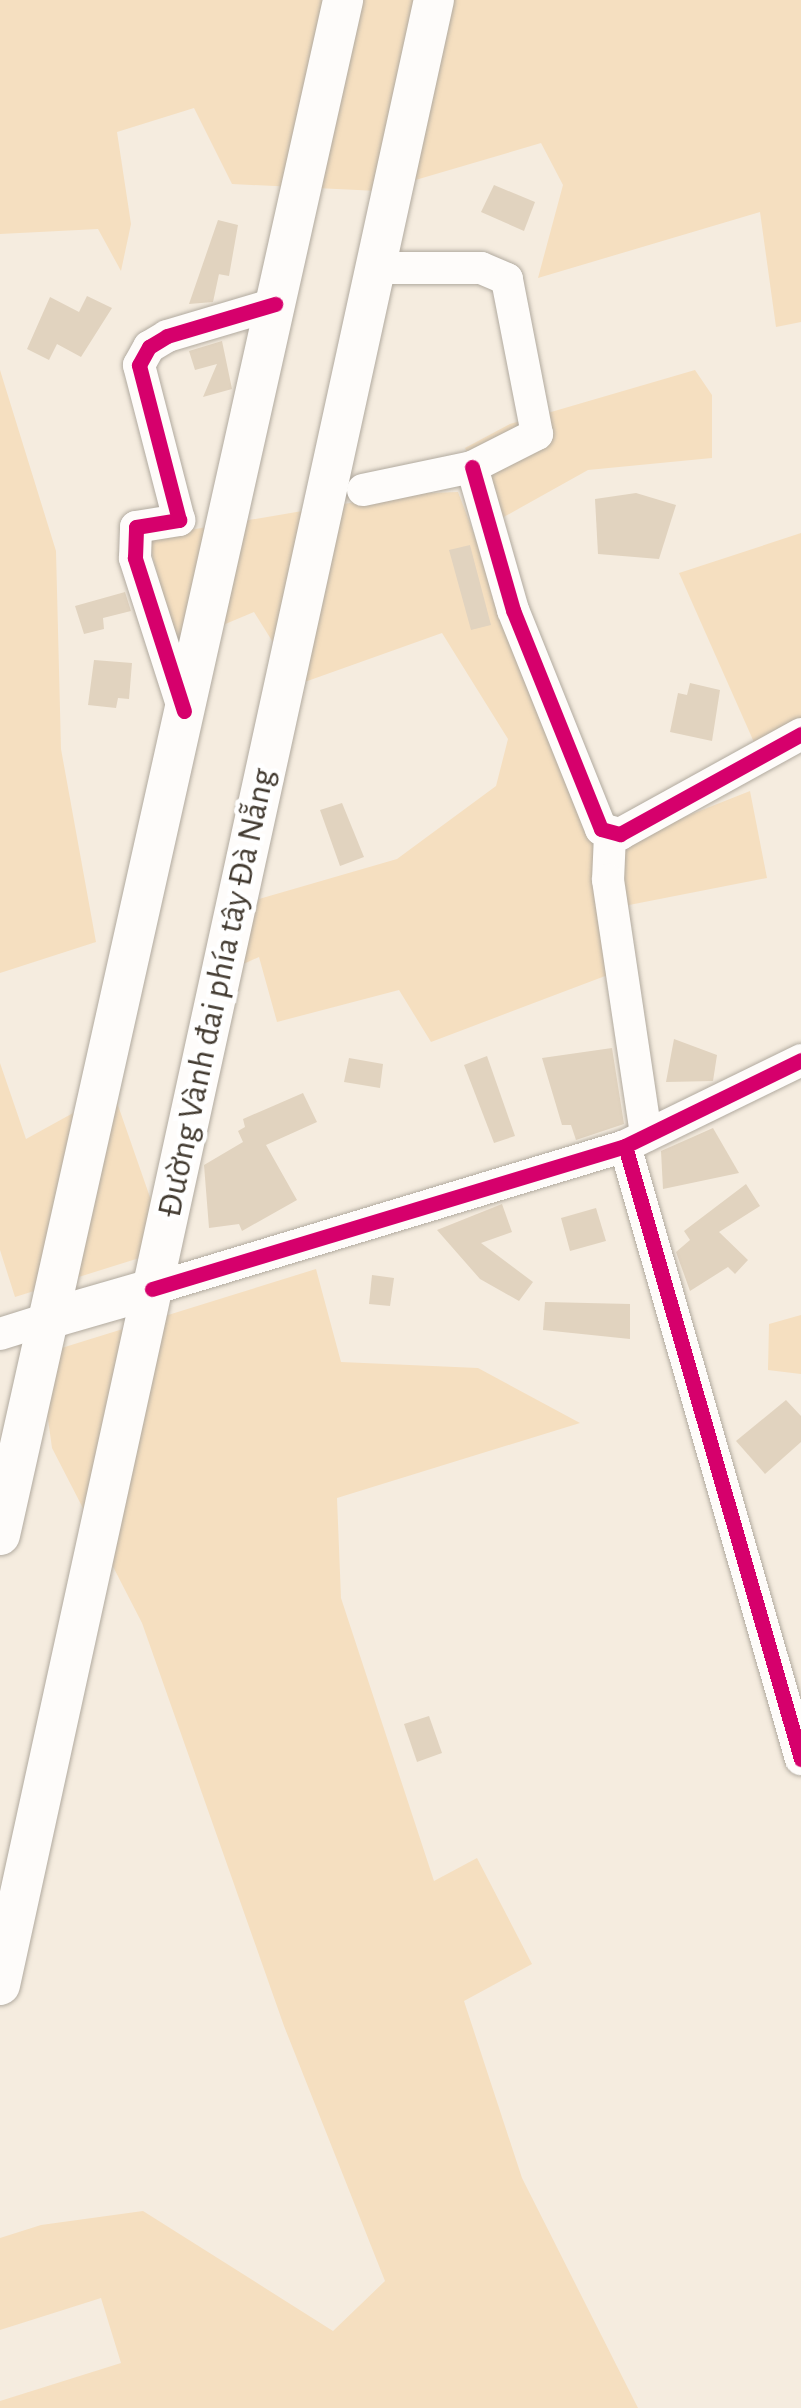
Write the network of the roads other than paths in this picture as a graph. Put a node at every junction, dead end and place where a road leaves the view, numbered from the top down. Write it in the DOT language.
graph roads {
  1 [pos="343,0"];
  2 [pos="434,0"];
  3 [pos="376,268"];
  4 [pos="275,304"];
  5 [pos="472,467"];
  6 [pos="363,490"];
  7 [pos="184,711"];
  8 [pos="801,734"];
  9 [pos="610,834"];
  10 [pos="801,1060"];
  11 [pos="636,1140"];
  12 [pos="152,1289"];
  13 [pos="48,1320"];
  14 [pos="0,1334"];
  15 [pos="0,1535"];
  16 [pos="801,1758"];
  17 [pos="0,1985"];
  1 -- 4 [label="main road"];
  2 -- 3 [label="main road, Đường Vành đai phía tây Đà Nẵng"];
  3 -- 5 [label="street"];
  3 -- 12 [label="main road, Đường Vành đai phía tây Đà Nẵng"];
  4 -- 7 [label="main road"];
  4 -- 7 [label="street"];
  5 -- 6 [label="street"];
  5 -- 9 [label="street"];
  7 -- 13 [label="main road"];
  8 -- 9 [label="street"];
  9 -- 11 [label="street"];
  10 -- 11 [label="street"];
  11 -- 12 [label="street"];
  11 -- 16 [label="street"];
  12 -- 13 [label="main road"];
  12 -- 17 [label="main road, Đường Vành đai phía tây Đà Nẵng"];
  13 -- 14 [label="street"];
  13 -- 15 [label="main road"];
}
